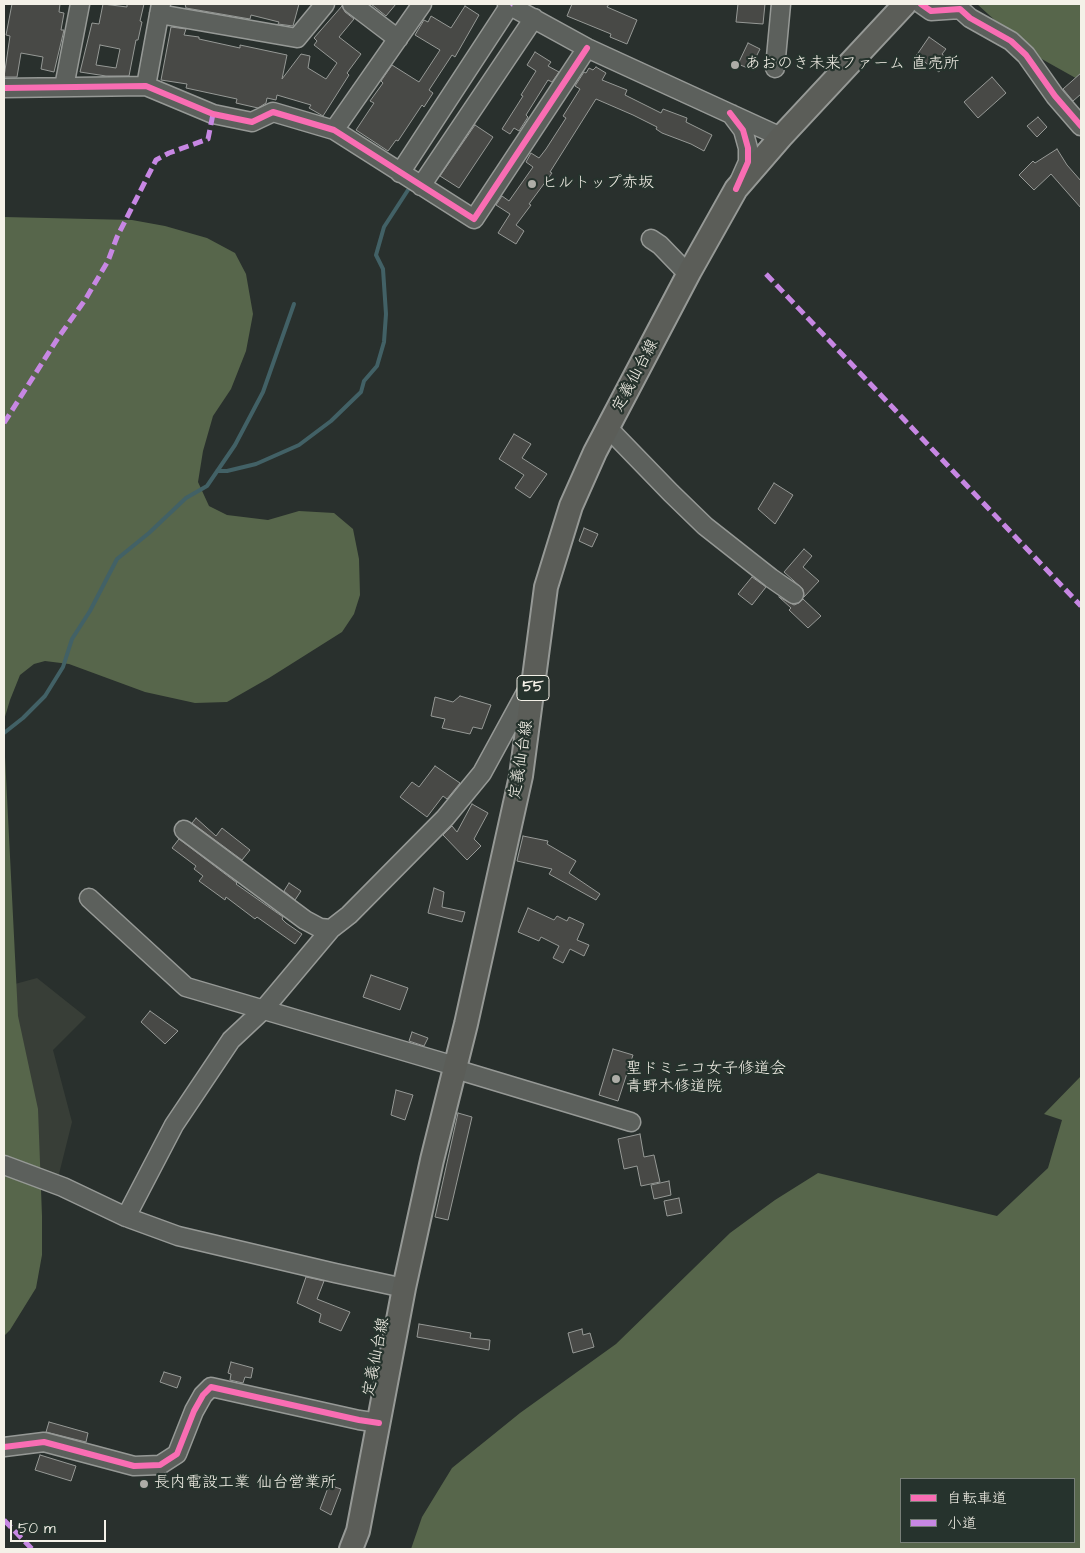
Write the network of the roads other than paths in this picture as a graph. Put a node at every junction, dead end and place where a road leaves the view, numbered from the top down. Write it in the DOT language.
graph roads {
  1 [pos="80,4"];
  2 [pos="325,4"];
  3 [pos="352,4"];
  4 [pos="422,4"];
  5 [pos="509,4"];
  6 [pos="781,4"];
  7 [pos="905,4"];
  8 [pos="921,4"];
  9 [pos="160,9"];
  10 [pos="534,18"];
  11 [pos="398,39"];
  12 [pos="587,48"];
  13 [pos="775,68"];
  14 [pos="146,86"];
  15 [pos="64,87"];
  16 [pos="4,88"];
  17 [pos="454,92"];
  18 [pos="476,104"];
  19 [pos="730,113"];
  20 [pos="1081,126"];
  21 [pos="334,130"];
  22 [pos="781,137"];
  23 [pos="400,173"];
  24 [pos="421,186"];
  25 [pos="736,189"];
  26 [pos="651,239"];
  27 [pos="688,274"];
  28 [pos="608,428"];
  29 [pos="794,594"];
  30 [pos="534,678"];
  31 [pos="184,830"];
  32 [pos="89,898"];
  33 [pos="331,929"];
  34 [pos="263,1010"];
  35 [pos="455,1068"];
  36 [pos="632,1122"];
  37 [pos="4,1165"];
  38 [pos="126,1217"];
  39 [pos="404,1288"];
  40 [pos="379,1423"];
  41 [pos="4,1447"];
  42 [pos="351,1549"];
  1 -- 15 [label="street"];
  2 -- 9 [label="street"];
  3 -- 11 [label="street"];
  4 -- 11 [label="street"];
  5 -- 10 [label="street"];
  5 -- 17 [label="street"];
  6 -- 13 [label="street"];
  7 -- 22 [label="main road, 定義仙台線 / 55"];
  8 -- 20 [label="street"];
  9 -- 14 [label="street"];
  10 -- 12 [label="street"];
  10 -- 18 [label="street"];
  11 -- 21 [label="street"];
  12 -- 19 [label="street"];
  12 -- 24 [label="street"];
  14 -- 15 [label="street"];
  14 -- 21 [label="street"];
  15 -- 16 [label="street"];
  17 -- 18 [label="street"];
  17 -- 23 [label="street"];
  18 -- 24 [label="street"];
  19 -- 22 [label="street"];
  19 -- 25 [label="street"];
  21 -- 23 [label="street"];
  22 -- 25 [label="main road, 定義仙台線 / 55"];
  23 -- 24 [label="street"];
  25 -- 27 [label="main road, 定義仙台線 / 55"];
  26 -- 27 [label="street"];
  27 -- 28 [label="main road, 定義仙台線 / 55"];
  28 -- 29 [label="street"];
  28 -- 30 [label="main road, 定義仙台線 / 55"];
  30 -- 33 [label="street"];
  30 -- 35 [label="main road, 定義仙台線 / 55"];
  31 -- 33 [label="street"];
  32 -- 34 [label="street"];
  33 -- 34 [label="street"];
  34 -- 35 [label="street"];
  34 -- 38 [label="street"];
  35 -- 36 [label="street"];
  35 -- 39 [label="main road, 定義仙台線 / 55"];
  37 -- 38 [label="street"];
  38 -- 39 [label="street"];
  39 -- 40 [label="main road, 定義仙台線 / 55"];
  40 -- 41 [label="street"];
  40 -- 42 [label="main road, 定義仙台線 / 55"];
}
